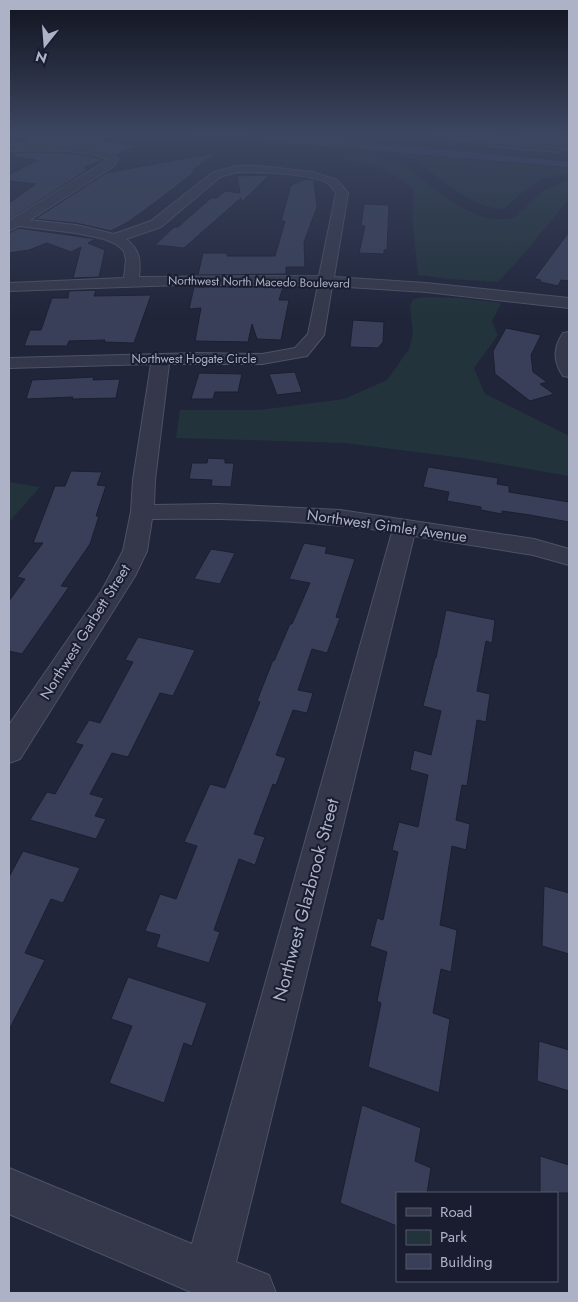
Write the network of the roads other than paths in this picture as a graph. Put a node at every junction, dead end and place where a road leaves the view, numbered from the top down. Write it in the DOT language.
graph roads {
  1 [pos="59,196"];
  2 [pos="191,196"];
  3 [pos="342,196"];
  4 [pos="13,225"];
  5 [pos="116,238"];
  6 [pos="131,282"];
  7 [pos="328,282"];
  8 [pos="9,287"];
  9 [pos="569,303"];
  10 [pos="569,337"];
  11 [pos="161,359"];
  12 [pos="9,363"];
  13 [pos="569,372"];
  14 [pos="142,512"];
  15 [pos="405,526"];
  16 [pos="569,557"];
  17 [pos="9,750"];
  18 [pos="9,1191"];
  19 [pos="208,1275"];
  20 [pos="251,1293"];
  1 -- 4 [label="street"];
  2 -- 5 [label="street, Northwest Hogate Circle"];
  3 -- 7 [label="street, Northwest Hogate Circle"];
  4 -- 5 [label="street"];
  5 -- 6 [label="street"];
  6 -- 7 [label="street, Northwest North Macedo Boulevard"];
  6 -- 8 [label="street, Northwest North Macedo Boulevard"];
  7 -- 9 [label="street, Northwest North Macedo Boulevard"];
  7 -- 11 [label="street, Northwest Hogate Circle"];
  10 -- 13 [label="street"];
  11 -- 12 [label="street, Northwest Hogate Circle"];
  11 -- 14 [label="street, Northwest Garbett Street"];
  14 -- 15 [label="street, Northwest Gimlet Avenue"];
  14 -- 17 [label="street, Northwest Garbett Street"];
  15 -- 16 [label="street, Northwest Gimlet Avenue"];
  15 -- 19 [label="street, Northwest Glazbrook Street"];
  18 -- 19 [label="street"];
  19 -- 20 [label="street"];
}
